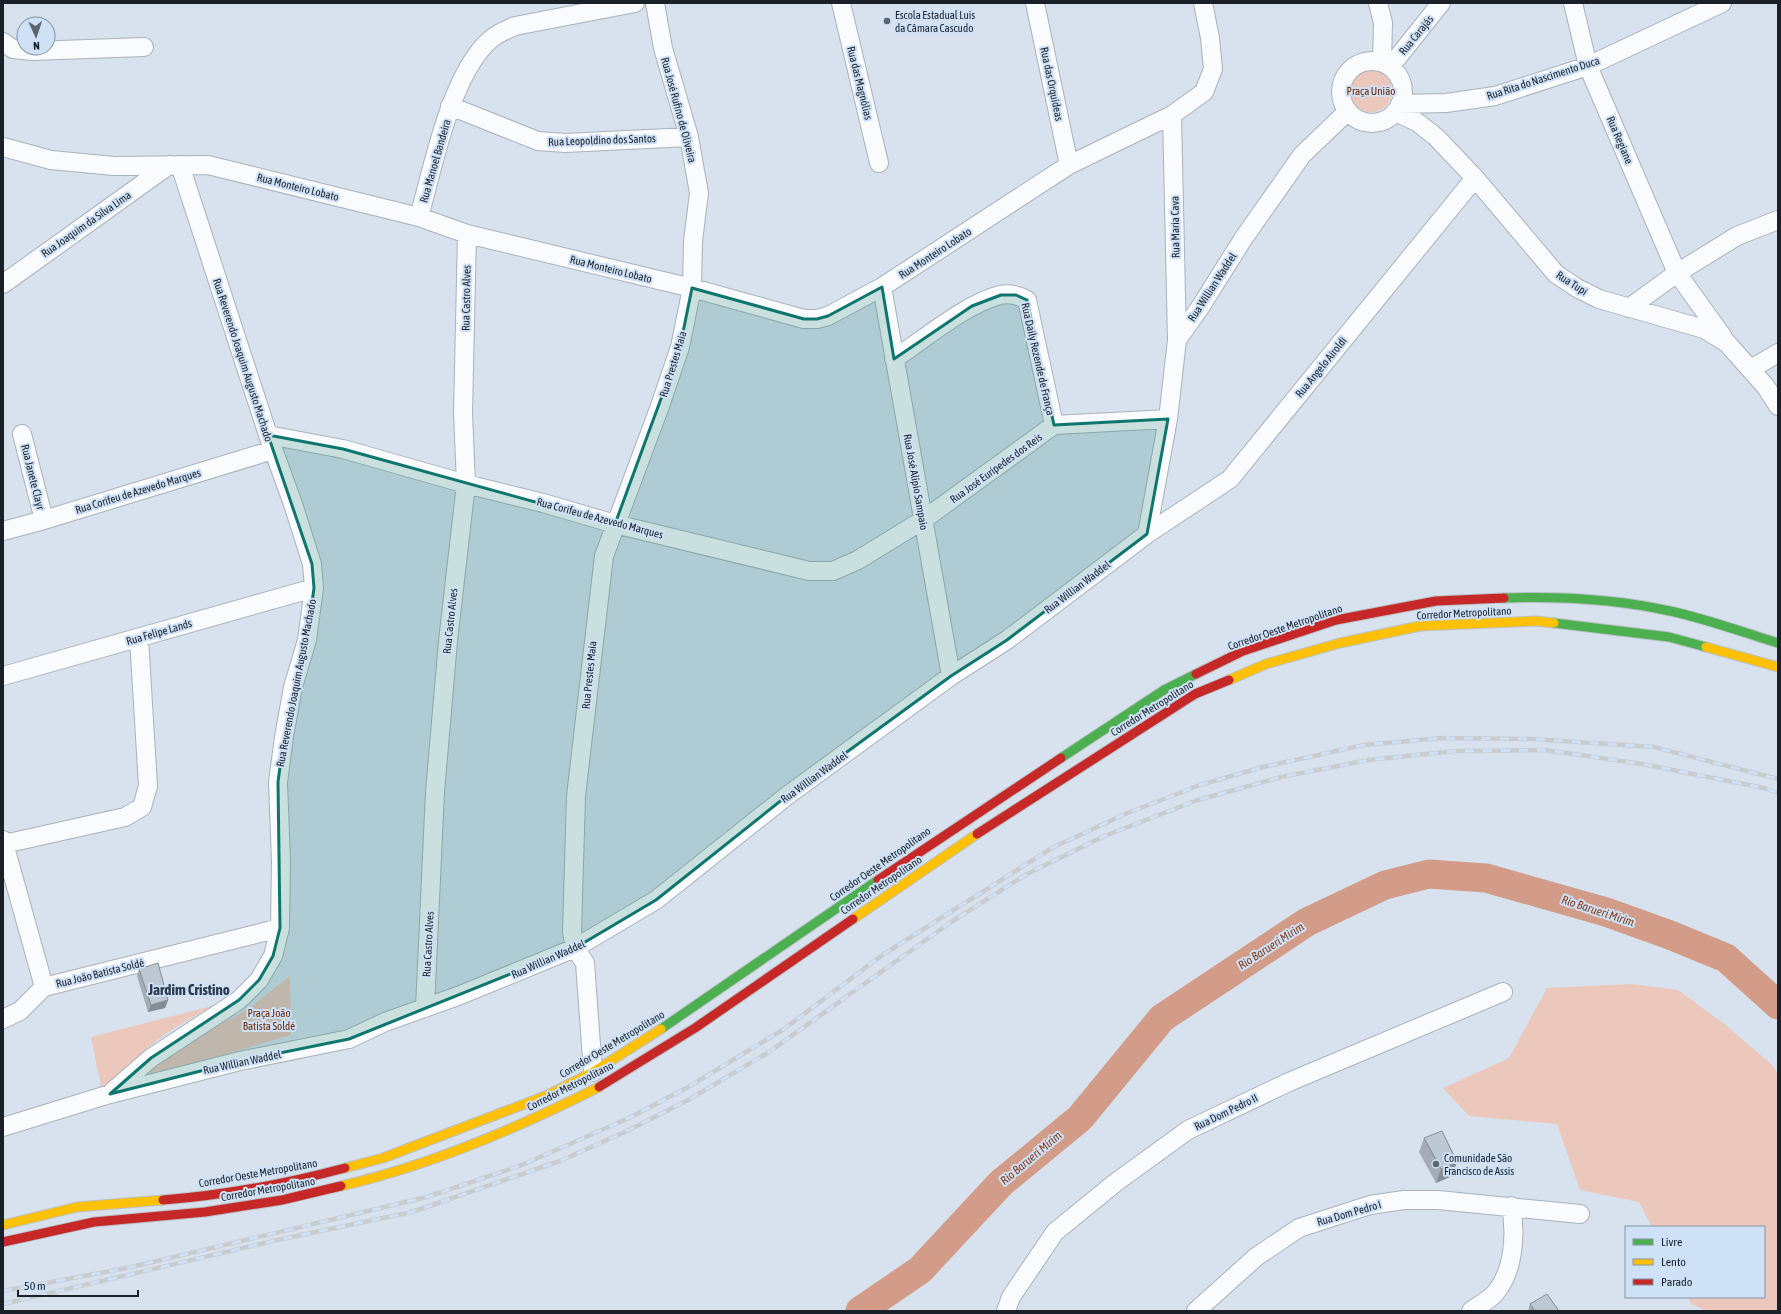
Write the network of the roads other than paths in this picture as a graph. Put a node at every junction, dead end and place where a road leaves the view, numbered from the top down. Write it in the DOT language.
graph roads {
  1 [pos="635,3"];
  2 [pos="655,3"];
  3 [pos="841,3"];
  4 [pos="1035,3"];
  5 [pos="1203,3"];
  6 [pos="1378,3"];
  7 [pos="1441,3"];
  8 [pos="1574,3"];
  9 [pos="1722,3"];
  10 [pos="3,42"];
  11 [pos="144,47"];
  12 [pos="1386,65"];
  13 [pos="1588,66"];
  14 [pos="450,106"];
  15 [pos="1398,108"];
  16 [pos="1348,111"];
  17 [pos="1172,115"];
  18 [pos="689,137"];
  19 [pos="3,147"];
  20 [pos="880,163"];
  21 [pos="175,165"];
  22 [pos="1069,165"];
  23 [pos="1475,178"];
  24 [pos="419,217"];
  25 [pos="1778,220"];
  26 [pos="467,234"];
  27 [pos="1677,273"];
  28 [pos="3,284"];
  29 [pos="882,287"];
  30 [pos="692,288"];
  31 [pos="1629,308"];
  32 [pos="1177,340"];
  33 [pos="1727,343"];
  34 [pos="1778,353"];
  35 [pos="894,359"];
  36 [pos="1751,369"];
  37 [pos="1778,406"];
  38 [pos="1168,419"];
  39 [pos="1054,425"];
  40 [pos="22,434"];
  41 [pos="270,442"];
  42 [pos="466,484"];
  43 [pos="44,520"];
  44 [pos="923,520"];
  45 [pos="615,524"];
  46 [pos="3,531"];
  47 [pos="1147,534"];
  48 [pos="314,588"];
  49 [pos="1716,623"];
  50 [pos="139,638"];
  51 [pos="1710,641"];
  52 [pos="1778,643"];
  53 [pos="1778,668"];
  54 [pos="3,676"];
  55 [pos="951,676"];
  56 [pos="4,842"];
  57 [pos="280,928"];
  58 [pos="575,948"];
  59 [pos="44,987"];
  60 [pos="1503,992"];
  61 [pos="426,1008"];
  62 [pos="3,1019"];
  63 [pos="593,1072"];
  64 [pos="110,1094"];
  65 [pos="3,1127"];
  66 [pos="496,1134"];
  67 [pos="1511,1206"];
  68 [pos="1580,1214"];
  69 [pos="3,1225"];
  70 [pos="3,1242"];
  71 [pos="1006,1311"];
  72 [pos="1196,1311"];
  73 [pos="1471,1311"];
  1 -- 14 [label="street, Rua Manoel Bandeira"];
  2 -- 18 [label="street, Rua José Rufino de Oliveira"];
  3 -- 20 [label="street, Rua das Magnólias"];
  4 -- 22 [label="street, Rua das Orquídeas"];
  5 -- 17 [label="street, Rua Monteiro Lobato"];
  6 -- 12 [label="street"];
  7 -- 12 [label="street, Rua Carajás"];
  8 -- 13 [label="street, Rua Regiane"];
  9 -- 13 [label="street, Rua Rita do Nascimento Duca"];
  10 -- 11 [label="street"];
  12 -- 15 [label="street"];
  12 -- 16 [label="street"];
  13 -- 15 [label="street, Rua Rita do Nascimento Duca"];
  13 -- 27 [label="street, Rua Regiane"];
  14 -- 18 [label="street, Rua Leopoldino dos Santos"];
  14 -- 24 [label="street, Rua Manoel Bandeira"];
  15 -- 16 [label="street"];
  15 -- 23 [label="street, Rua Tupi"];
  16 -- 32 [label="street, Rua Willian Waddel"];
  17 -- 22 [label="street, Rua Monteiro Lobato"];
  17 -- 32 [label="street, Rua Maria Cava"];
  18 -- 30 [label="street, Rua José Rufino de Oliveira"];
  19 -- 21 [label="street, Rua Monteiro Lobato"];
  21 -- 24 [label="street, Rua Monteiro Lobato"];
  21 -- 28 [label="street, Rua Joaquim da Silva Lima"];
  21 -- 41 [label="street, Rua Reverendo Joaquim Augusto Machado"];
  22 -- 29 [label="street, Rua Monteiro Lobato"];
  23 -- 31 [label="street, Rua Tupi"];
  23 -- 47 [label="street, Rua Angelo Airoldi"];
  24 -- 26 [label="street, Rua Monteiro Lobato"];
  25 -- 27 [label="street"];
  26 -- 30 [label="street, Rua Monteiro Lobato"];
  26 -- 42 [label="street, Rua Castro Alves"];
  27 -- 31 [label="street"];
  27 -- 33 [label="street, Rua Regiane"];
  29 -- 30 [label="street, Rua Monteiro Lobato"];
  29 -- 35 [label="street, Rua José Alípio Sampaio"];
  30 -- 45 [label="street, Rua Prestes Maia"];
  31 -- 33 [label="street, Rua Tupi"];
  32 -- 38 [label="street, Rua Willian Waddel"];
  33 -- 36 [label="street, Rua Tupi"];
  34 -- 36 [label="street"];
  35 -- 39 [label="street, Rua Daily Rezende de França"];
  35 -- 44 [label="street, Rua José Alípio Sampaio"];
  36 -- 37 [label="street, Rua Tupi"];
  38 -- 39 [label="street"];
  38 -- 47 [label="street, Rua Willian Waddel"];
  39 -- 44 [label="street, Rua José Eurípedes dos Reis"];
  40 -- 43 [label="street, Rua Janete Clayr"];
  41 -- 42 [label="street, Rua Corifeu de Azevedo Marques"];
  41 -- 43 [label="street, Rua Corifeu de Azevedo Marques"];
  41 -- 48 [label="street, Rua Reverendo Joaquim Augusto Machado"];
  42 -- 45 [label="street, Rua Corifeu de Azevedo Marques"];
  42 -- 61 [label="street, Rua Castro Alves"];
  43 -- 46 [label="street, Rua Corifeu de Azevedo Marques"];
  44 -- 45 [label="street, Rua Corifeu de Azevedo Marques"];
  44 -- 55 [label="street, Rua José Alípio Sampaio"];
  45 -- 58 [label="street, Rua Prestes Maia"];
  47 -- 55 [label="street, Rua Willian Waddel"];
  48 -- 50 [label="street, Rua Felipe Lands"];
  48 -- 57 [label="street, Rua Reverendo Joaquim Augusto Machado"];
  49 -- 51 [label="main road"];
  49 -- 52 [label="main road, Corredor Oeste Metropolitano"];
  49 -- 63 [label="main road, Corredor Oeste Metropolitano"];
  50 -- 54 [label="street, Rua Felipe Lands"];
  50 -- 56 [label="street"];
  51 -- 53 [label="main road, Corredor Metropolitano"];
  51 -- 66 [label="main road, Corredor Metropolitano"];
  55 -- 58 [label="street, Rua Willian Waddel"];
  56 -- 59 [label="street, Rua João Batista Soldé"];
  57 -- 59 [label="street, Rua João Batista Soldé"];
  57 -- 64 [label="street, Rua Reverendo Joaquim Augusto Machado"];
  58 -- 61 [label="street, Rua Willian Waddel"];
  58 -- 63 [label="street, Rua Prestes Maia"];
  59 -- 62 [label="street"];
  60 -- 71 [label="street, Rua Dom Pedro II"];
  61 -- 64 [label="street, Rua Willian Waddel"];
  63 -- 66 [label="main road"];
  63 -- 69 [label="main road, Corredor Oeste Metropolitano"];
  64 -- 65 [label="street, Rua Willian Waddel"];
  66 -- 70 [label="main road, Corredor Metropolitano"];
  67 -- 68 [label="street, Rua Dom Pedro I"];
  67 -- 72 [label="street, Rua Dom Pedro I"];
  67 -- 73 [label="street"];
}
